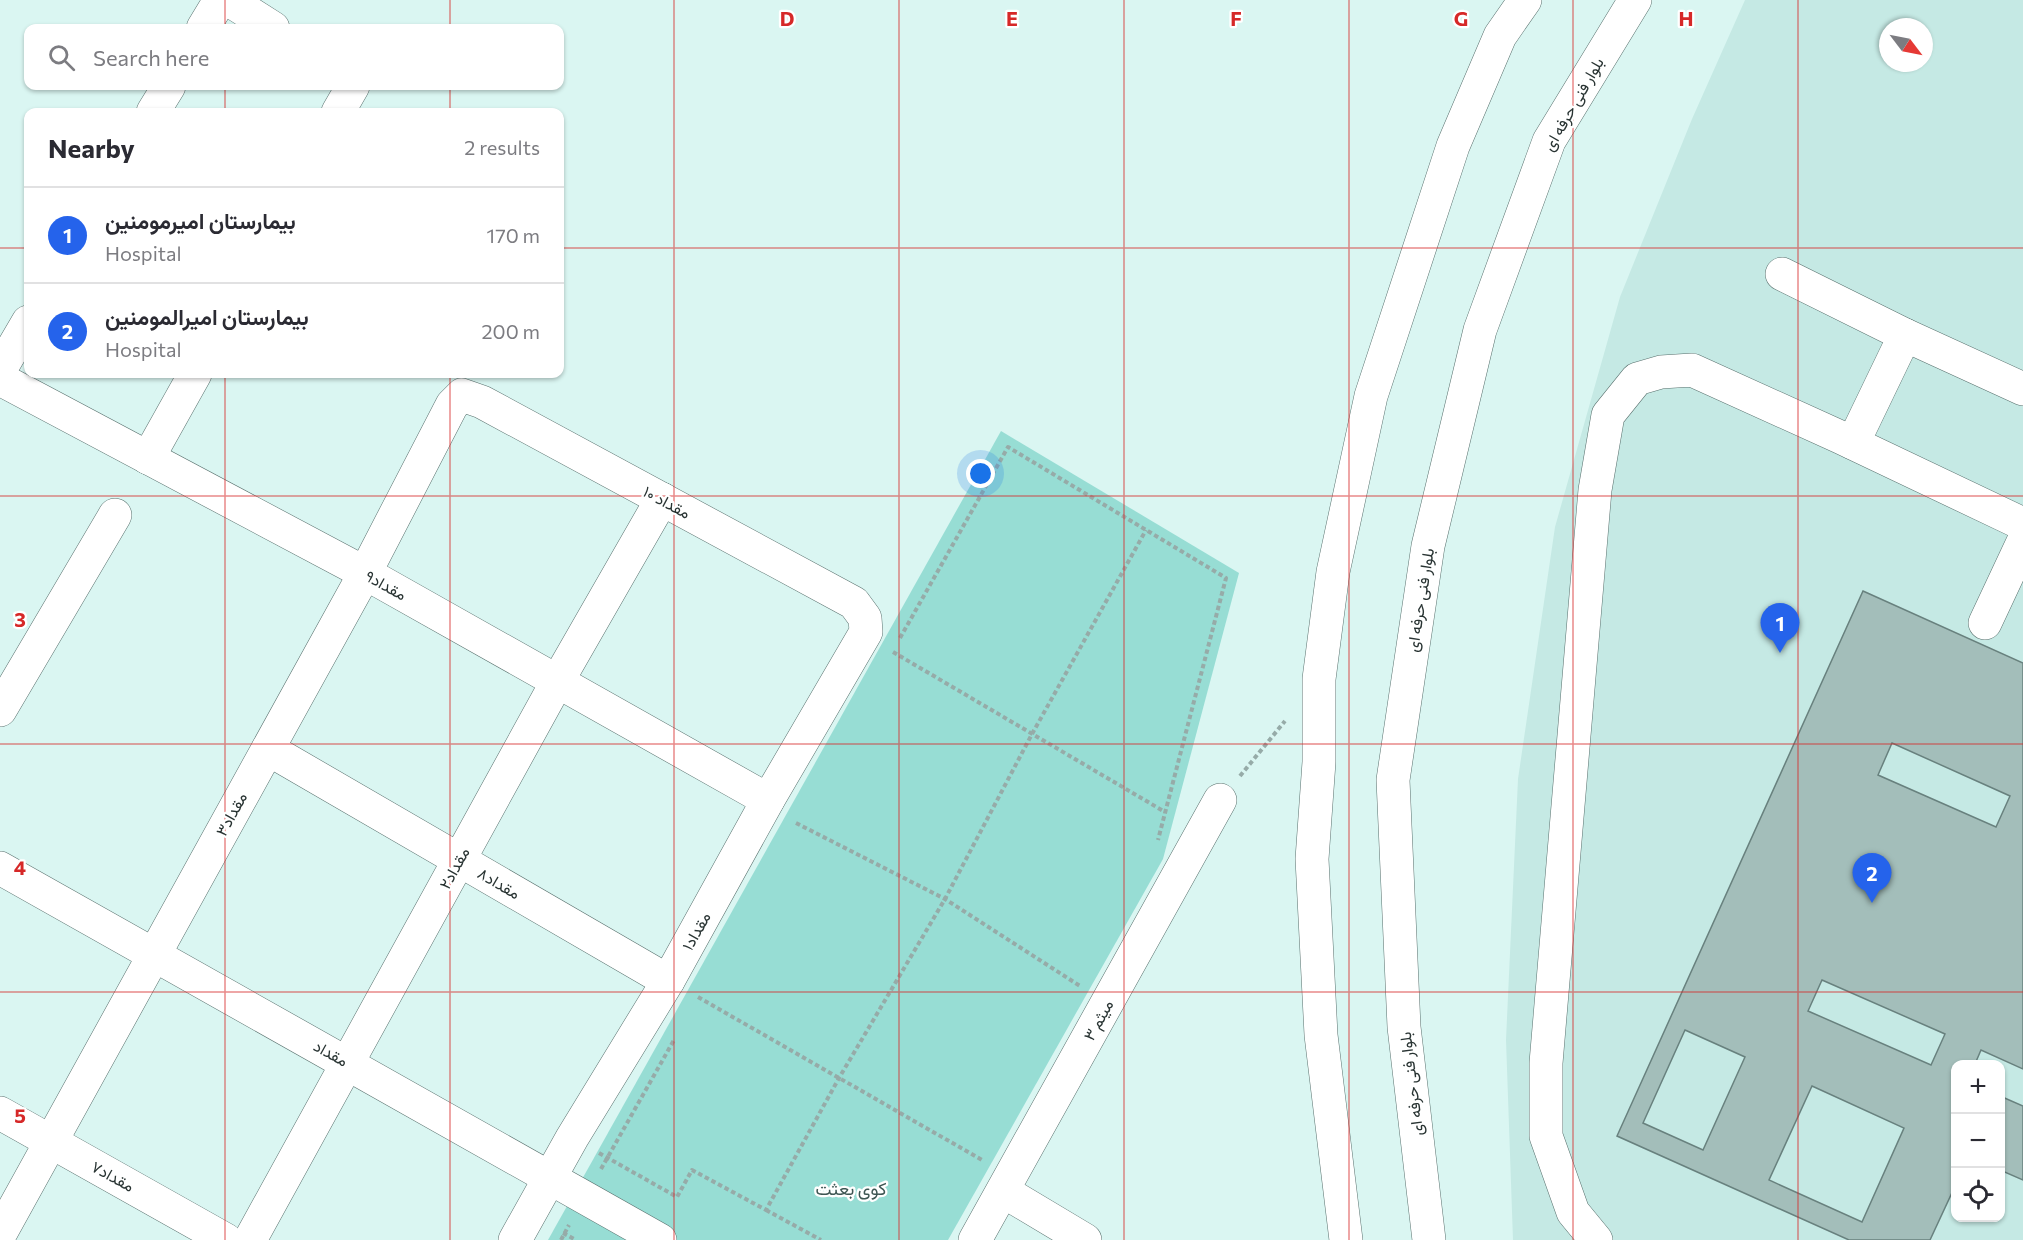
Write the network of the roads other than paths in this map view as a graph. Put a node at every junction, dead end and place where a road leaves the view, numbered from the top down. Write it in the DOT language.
graph roads {
  1 [pos="219,0"];
  2 [pos="229,0"];
  3 [pos="1525,0"];
  4 [pos="1635,0"];
  5 [pos="205,24"];
  6 [pos="267,24"];
  7 [pos="167,90"];
  8 [pos="351,90"];
  9 [pos="155,108"];
  10 [pos="340,108"];
  11 [pos="1782,274"];
  12 [pos="24,329"];
  13 [pos="1905,335"];
  14 [pos="0,370"];
  15 [pos="193,378"];
  16 [pos="0,379"];
  17 [pos="2023,389"];
  18 [pos="462,395"];
  19 [pos="1852,443"];
  20 [pos="148,458"];
  21 [pos="662,499"];
  22 [pos="115,515"];
  23 [pos="2023,525"];
  24 [pos="2023,542"];
  25 [pos="365,573"];
  26 [pos="865,618"];
  27 [pos="1985,622"];
  28 [pos="557,682"];
  29 [pos="0,710"];
  30 [pos="268,749"];
  31 [pos="768,800"];
  32 [pos="1220,800"];
  33 [pos="459,860"];
  34 [pos="0,868"];
  35 [pos="154,954"];
  36 [pos="668,981"];
  37 [pos="347,1063"];
  38 [pos="0,1113"];
  39 [pos="51,1141"];
  40 [pos="551,1177"];
  41 [pos="1003,1191"];
  42 [pos="0,1234"];
  43 [pos="226,1240"];
  44 [pos="250,1240"];
  45 [pos="515,1240"];
  46 [pos="660,1240"];
  47 [pos="975,1240"];
  48 [pos="1084,1240"];
  49 [pos="1346,1240"];
  50 [pos="1429,1240"];
  51 [pos="1596,1240"];
  1 -- 5 [label="street"];
  2 -- 6 [label="street"];
  3 -- 49 [label="street"];
  4 -- 50 [label="street, بلوار فنی حرفه ای"];
  7 -- 9 [label="street"];
  8 -- 10 [label="street"];
  11 -- 13 [label="street"];
  12 -- 14 [label="street"];
  13 -- 17 [label="street"];
  13 -- 19 [label="street"];
  15 -- 20 [label="street"];
  16 -- 20 [label="street, مقداد۹"];
  18 -- 21 [label="street, مقداد ۱۰"];
  18 -- 25 [label="street, مقداد۳"];
  19 -- 23 [label="street"];
  19 -- 51 [label="street"];
  20 -- 25 [label="street, مقداد۹"];
  21 -- 26 [label="street, مقداد ۱۰"];
  21 -- 28 [label="street, مقداد۲"];
  22 -- 29 [label="street"];
  24 -- 27 [label="street"];
  25 -- 28 [label="street, مقداد۹"];
  25 -- 30 [label="street, مقداد۳"];
  26 -- 31 [label="street, مقداد۱"];
  28 -- 31 [label="street, مقداد۹"];
  28 -- 33 [label="street, مقداد۲"];
  30 -- 33 [label="street, مقداد۸"];
  30 -- 35 [label="street, مقداد۳"];
  31 -- 36 [label="street, مقداد۱"];
  32 -- 41 [label="street, میثم ۳"];
  33 -- 36 [label="street, مقداد۸"];
  33 -- 37 [label="street, مقداد۲"];
  34 -- 35 [label="street, مقداد"];
  35 -- 37 [label="street, مقداد"];
  35 -- 39 [label="street, مقداد۳"];
  36 -- 40 [label="street, مقداد۱"];
  37 -- 40 [label="street, مقداد"];
  37 -- 44 [label="street, مقداد۲"];
  38 -- 39 [label="street, مقداد۷"];
  39 -- 42 [label="street, مقداد۳"];
  39 -- 43 [label="street, مقداد۷"];
  40 -- 45 [label="street, مقداد۱"];
  40 -- 46 [label="street, مقداد"];
  41 -- 47 [label="street, میثم ۳"];
  41 -- 48 [label="street"];
}
